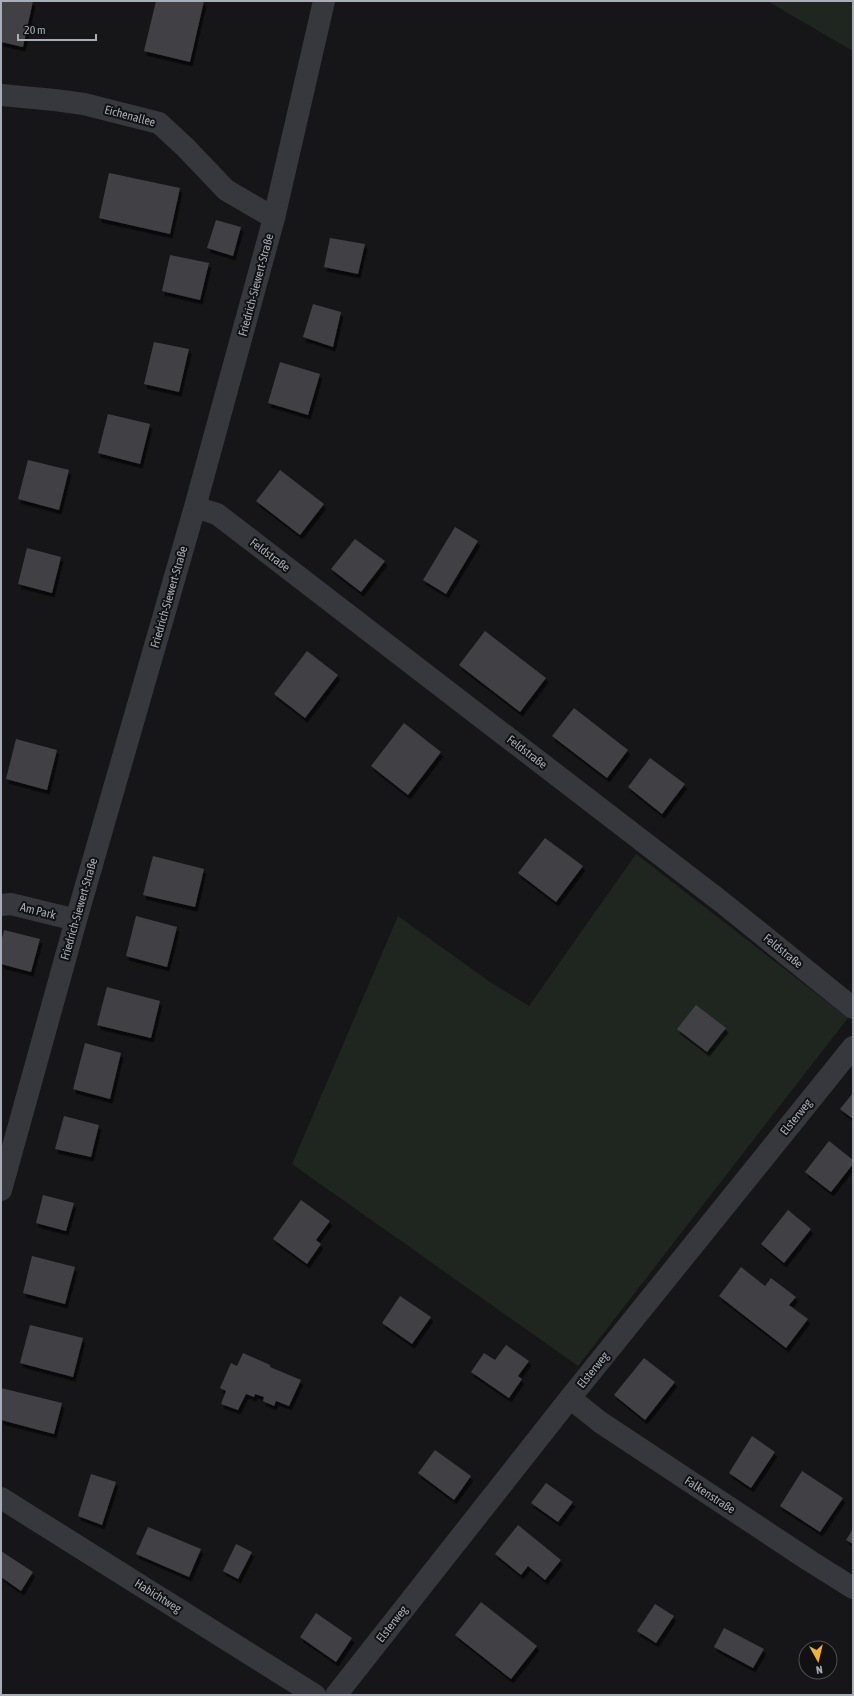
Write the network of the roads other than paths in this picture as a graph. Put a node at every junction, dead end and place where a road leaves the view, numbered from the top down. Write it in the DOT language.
graph roads {
  1 [pos="324,1"];
  2 [pos="1,95"];
  3 [pos="274,218"];
  4 [pos="195,507"];
  5 [pos="1,905"];
  6 [pos="76,920"];
  7 [pos="853,1008"];
  8 [pos="853,1047"];
  9 [pos="1,1190"];
  10 [pos="570,1398"];
  11 [pos="1,1498"];
  12 [pos="853,1588"];
  13 [pos="315,1695"];
  14 [pos="336,1695"];
  1 -- 3 [label="street, Friedrich-Siewert-Straße"];
  2 -- 3 [label="street, Eichenallee"];
  3 -- 4 [label="street, Friedrich-Siewert-Straße"];
  4 -- 6 [label="street, Friedrich-Siewert-Straße"];
  4 -- 7 [label="street, Feldstraße"];
  5 -- 6 [label="street, Am Park"];
  6 -- 9 [label="street, Friedrich-Siewert-Straße"];
  8 -- 10 [label="street, Elsterweg"];
  10 -- 12 [label="street, Falkenstraße"];
  10 -- 14 [label="street, Elsterweg"];
  11 -- 13 [label="street, Habichtweg"];
}
